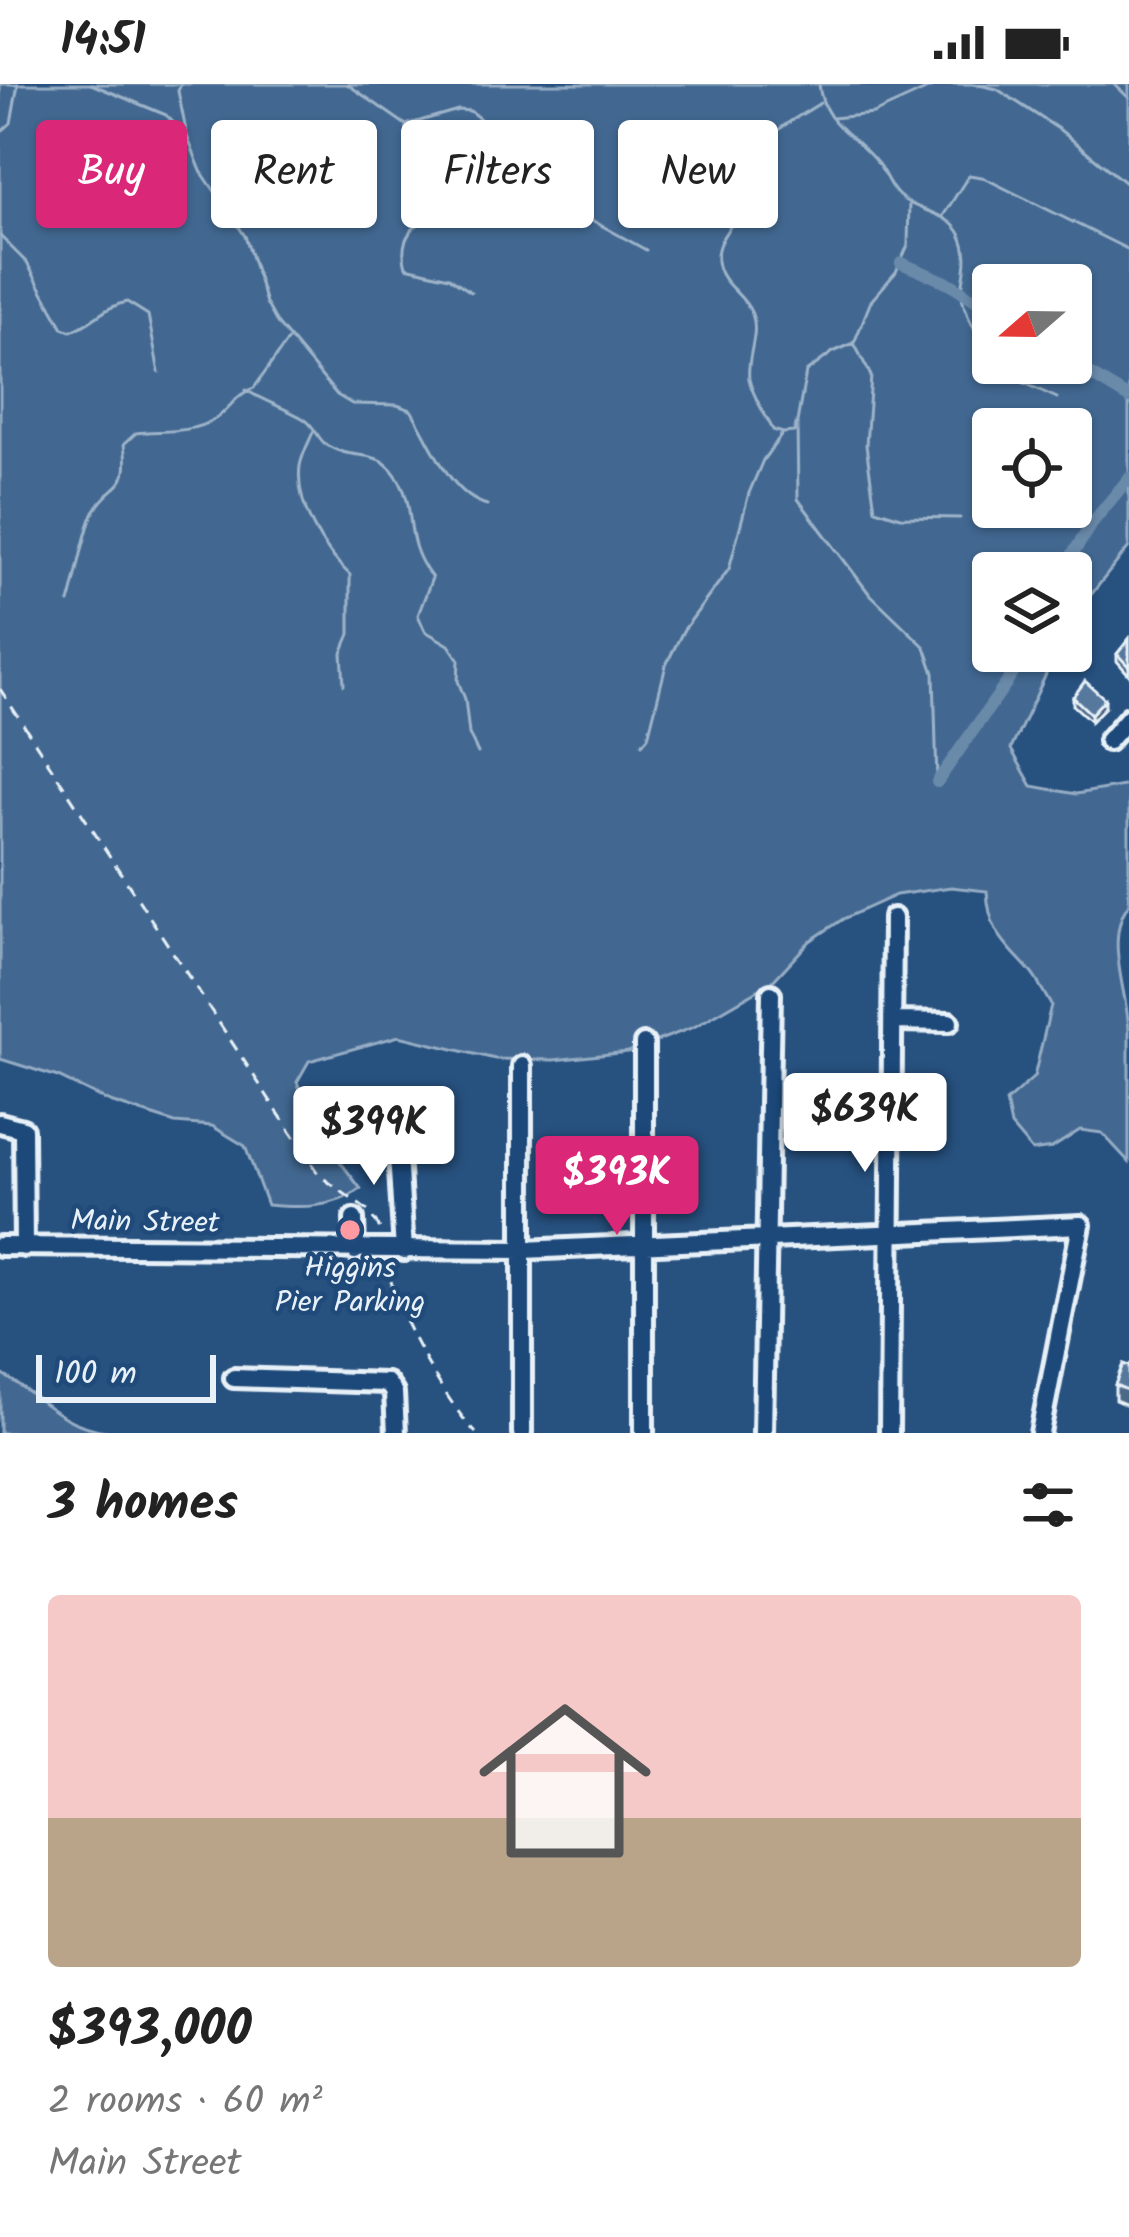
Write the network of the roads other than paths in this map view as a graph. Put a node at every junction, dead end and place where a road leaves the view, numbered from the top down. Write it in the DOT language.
graph roads {
  1 [pos="1129,717"];
  2 [pos="1108,741"];
  3 [pos="893,918"];
  4 [pos="771,994"];
  5 [pos="895,1021"];
  6 [pos="949,1022"];
  7 [pos="644,1044"];
  8 [pos="522,1066"];
  9 [pos="396,1122"];
  10 [pos="0,1123"];
  11 [pos="354,1219"];
  12 [pos="890,1233"];
  13 [pos="767,1238"];
  14 [pos="644,1245"];
  15 [pos="0,1246"];
  16 [pos="24,1247"];
  17 [pos="356,1250"];
  18 [pos="524,1250"];
  19 [pos="397,1251"];
  20 [pos="234,1378"];
  21 [pos="396,1433"];
  22 [pos="521,1433"];
  23 [pos="644,1433"];
  24 [pos="763,1433"];
  25 [pos="889,1433"];
  26 [pos="1040,1433"];
  1 -- 2 [label="street"];
  3 -- 5 [label="street"];
  4 -- 13 [label="street"];
  5 -- 6 [label="street"];
  5 -- 12 [label="street"];
  7 -- 14 [label="street"];
  8 -- 18 [label="street"];
  9 -- 19 [label="street"];
  10 -- 16 [label="street"];
  11 -- 17 [label="street"];
  12 -- 13 [label="street, Main Street"];
  12 -- 25 [label="street"];
  12 -- 26 [label="street, Main Street"];
  13 -- 14 [label="street, Main Street"];
  13 -- 24 [label="street"];
  14 -- 18 [label="street, Main Street"];
  14 -- 23 [label="street"];
  15 -- 16 [label="street, Main Street"];
  16 -- 17 [label="street, Main Street"];
  17 -- 19 [label="street, Main Street"];
  18 -- 19 [label="street, Main Street"];
  18 -- 22 [label="street"];
  20 -- 21 [label="street"];
}
